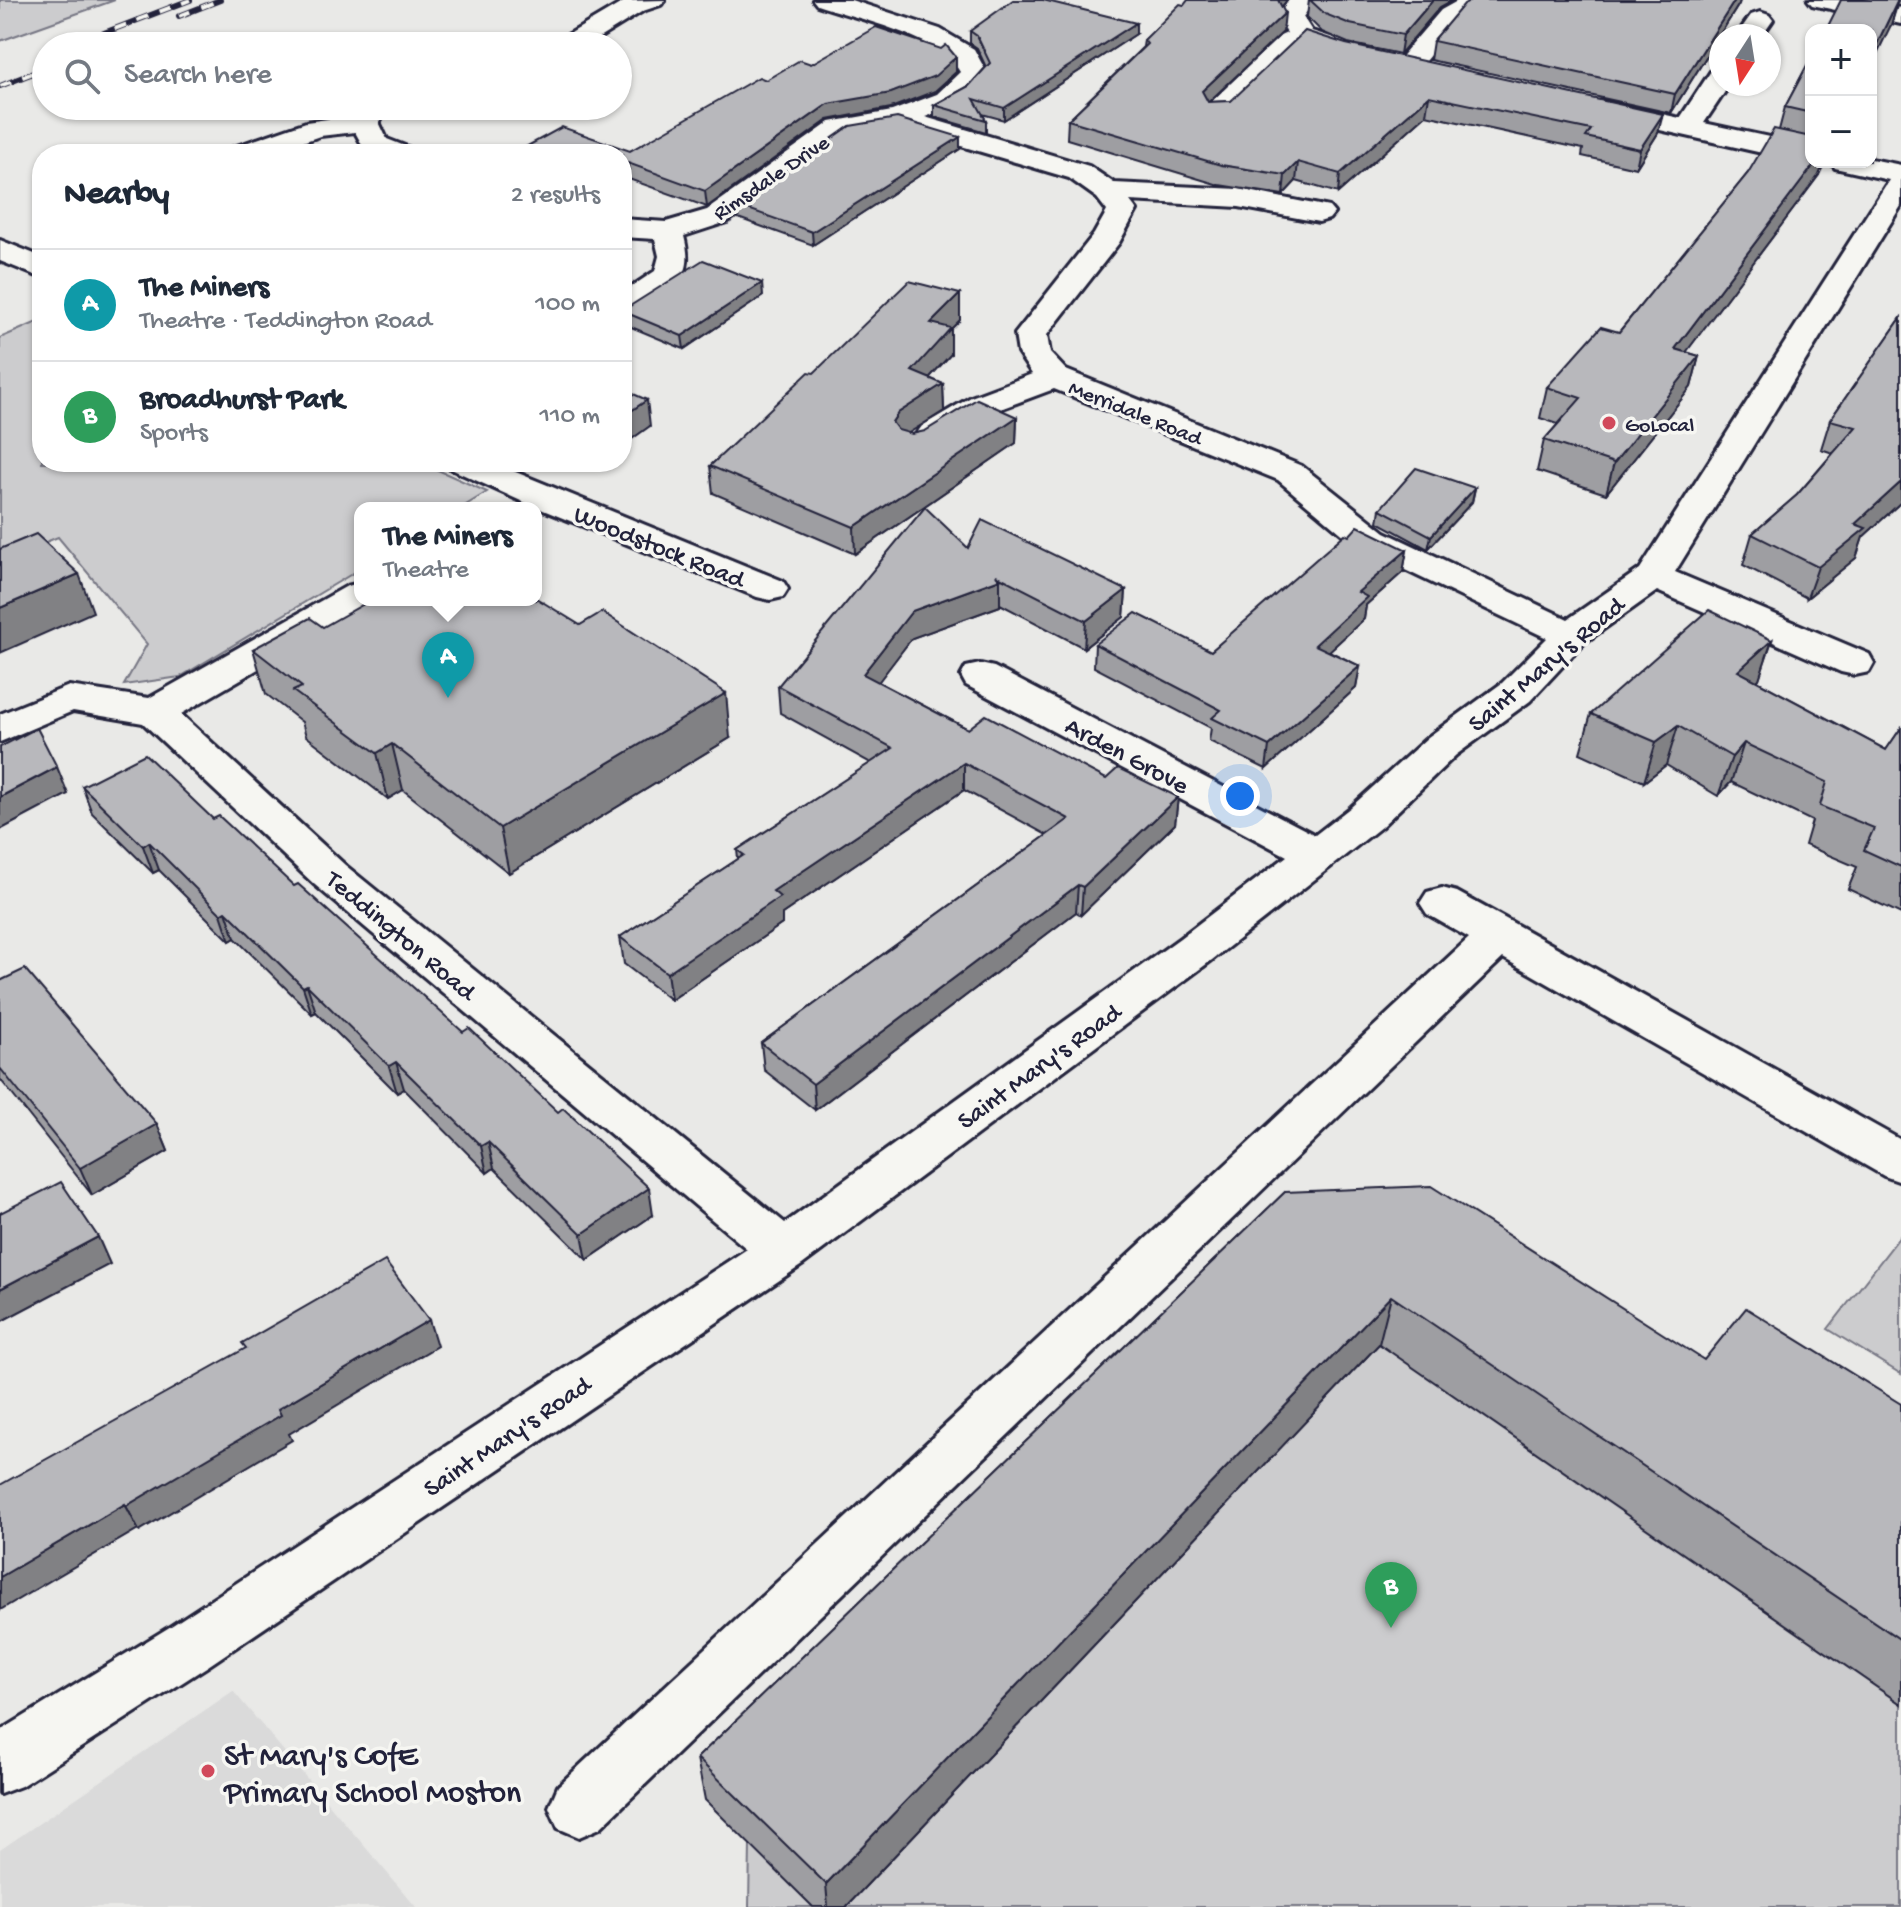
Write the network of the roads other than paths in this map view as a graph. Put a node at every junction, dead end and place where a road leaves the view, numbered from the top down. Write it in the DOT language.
graph roads {
  1 [pos="652,0"];
  2 [pos="826,0"];
  3 [pos="1302,0"];
  4 [pos="1478,0"];
  5 [pos="1821,0"];
  6 [pos="1901,16"];
  7 [pos="591,32"];
  8 [pos="1302,36"];
  9 [pos="1709,95"];
  10 [pos="1581,105"];
  11 [pos="1217,112"];
  12 [pos="898,118"];
  13 [pos="347,120"];
  14 [pos="371,120"];
  15 [pos="1687,128"];
  16 [pos="270,144"];
  17 [pos="375,144"];
  18 [pos="1805,154"];
  19 [pos="1873,168"];
  20 [pos="1901,174"];
  21 [pos="1901,183"];
  22 [pos="1107,192"];
  23 [pos="1319,213"];
  24 [pos="632,229"];
  25 [pos="668,231"];
  26 [pos="0,249"];
  27 [pos="32,264"];
  28 [pos="632,300"];
  29 [pos="1054,377"];
  30 [pos="913,448"];
  31 [pos="478,472"];
  32 [pos="521,501"];
  33 [pos="542,508"];
  34 [pos="1654,576"];
  35 [pos="770,589"];
  36 [pos="354,597"];
  37 [pos="1571,635"];
  38 [pos="1855,663"];
  39 [pos="980,676"];
  40 [pos="155,712"];
  41 [pos="0,729"];
  42 [pos="1318,855"];
  43 [pos="1442,903"];
  44 [pos="1500,935"];
  45 [pos="1901,1163"];
  46 [pos="784,1251"];
  47 [pos="0,1765"];
  48 [pos="579,1807"];
  1 -- 7 [label="street"];
  2 -- 12 [label="street, Rimsdale Drive"];
  3 -- 8 [label="street"];
  4 -- 8 [label="street"];
  5 -- 6 [label="street"];
  8 -- 11 [label="street"];
  9 -- 15 [label="street"];
  10 -- 15 [label="street"];
  12 -- 22 [label="street"];
  12 -- 25 [label="street, Rimsdale Drive"];
  13 -- 16 [label="street"];
  14 -- 17 [label="street"];
  15 -- 18 [label="street"];
  19 -- 20 [label="street"];
  21 -- 34 [label="street, Saint Mary's Road"];
  22 -- 23 [label="street"];
  22 -- 29 [label="street, Merridale Road"];
  24 -- 25 [label="street, Rimsdale Drive"];
  25 -- 28 [label="street"];
  26 -- 27 [label="street"];
  29 -- 30 [label="street"];
  29 -- 37 [label="street, Merridale Road"];
  31 -- 32 [label="street, Woodstock Road"];
  33 -- 35 [label="street, Woodstock Road"];
  34 -- 37 [label="street, Saint Mary's Road"];
  34 -- 38 [label="street"];
  36 -- 40 [label="street"];
  37 -- 42 [label="street, Saint Mary's Road"];
  39 -- 42 [label="street, Arden Grove"];
  40 -- 41 [label="street"];
  40 -- 46 [label="street, Teddington Road"];
  42 -- 46 [label="street, Saint Mary's Road"];
  43 -- 44 [label="street"];
  44 -- 45 [label="street"];
  44 -- 48 [label="street"];
  46 -- 47 [label="street, Saint Mary's Road"];
}
